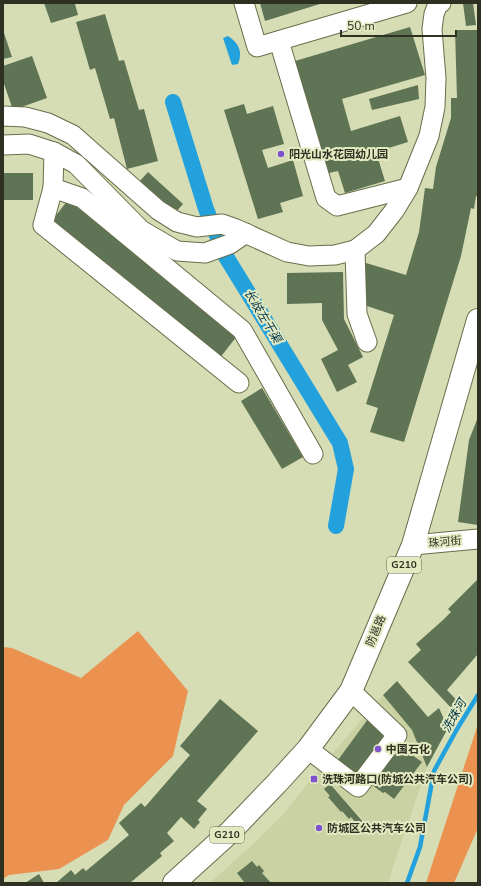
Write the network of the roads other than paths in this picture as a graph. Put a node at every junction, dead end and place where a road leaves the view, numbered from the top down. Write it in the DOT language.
graph roads {
  1 [pos="244,3"];
  2 [pos="407,3"];
  3 [pos="439,3"];
  4 [pos="279,41"];
  5 [pos="3,116"];
  6 [pos="3,145"];
  7 [pos="54,152"];
  8 [pos="53,188"];
  9 [pos="408,188"];
  10 [pos="246,233"];
  11 [pos="355,250"];
  12 [pos="478,320"];
  13 [pos="367,342"];
  14 [pos="239,383"];
  15 [pos="313,454"];
  16 [pos="478,539"];
  17 [pos="412,545"];
  18 [pos="351,691"];
  19 [pos="308,749"];
  20 [pos="174,883"];
  1 -- 4 [label="street"];
  2 -- 4 [label="street"];
  3 -- 9 [label="street"];
  4 -- 9 [label="street"];
  5 -- 10 [label="street"];
  6 -- 7 [label="street"];
  7 -- 8 [label="street"];
  7 -- 10 [label="street"];
  8 -- 14 [label="street"];
  8 -- 15 [label="street"];
  9 -- 11 [label="street"];
  10 -- 11 [label="street"];
  11 -- 13 [label="street"];
  12 -- 17 [label="highway, 防邕路 / G210"];
  16 -- 17 [label="street, 珠河街"];
  17 -- 18 [label="highway, 防邕路 / G210"];
  18 -- 19 [label="highway, 防邕路 / G210"];
  18 -- 19 [label="street"];
  19 -- 20 [label="highway, 防邕路 / G210"];
}
